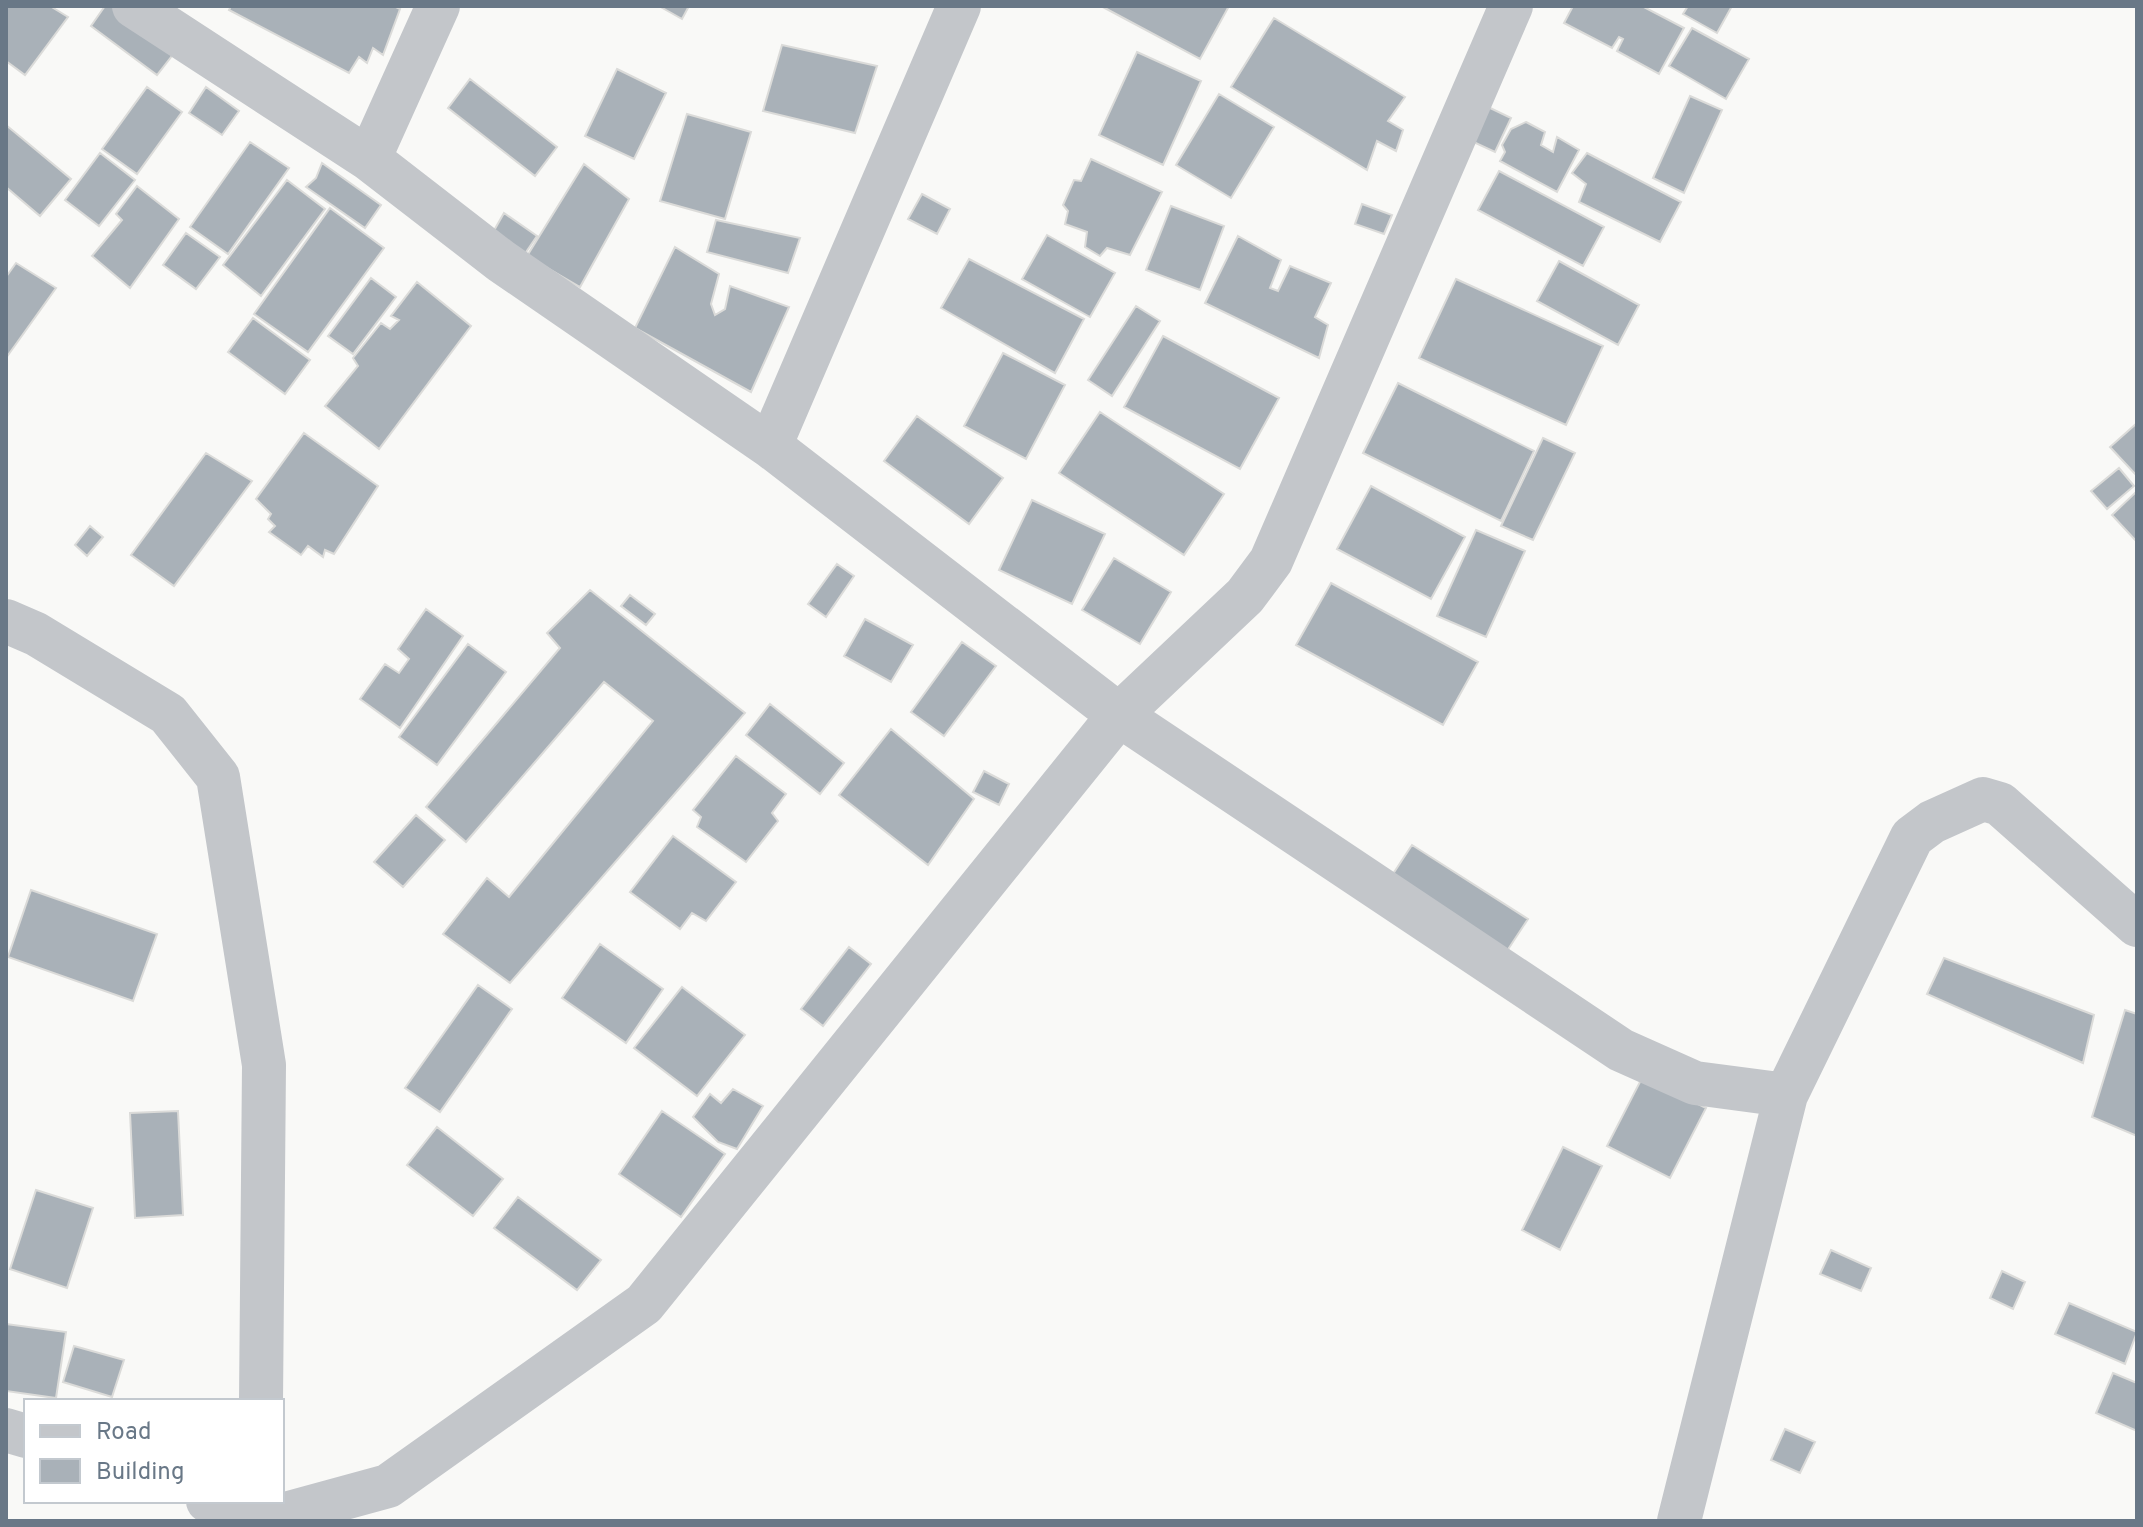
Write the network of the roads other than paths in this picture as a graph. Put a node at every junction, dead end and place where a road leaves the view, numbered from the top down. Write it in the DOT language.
graph roads {
  1 [pos="134,6"];
  2 [pos="438,6"];
  3 [pos="959,6"];
  4 [pos="1511,6"];
  5 [pos="369,159"];
  6 [pos="770,446"];
  7 [pos="6,621"];
  8 [pos="1119,715"];
  9 [pos="2137,925"];
  10 [pos="1786,1095"];
  11 [pos="261,1399"];
  12 [pos="213,1503"];
  13 [pos="260,1521"];
  14 [pos="1679,1521"];
  1 -- 5 [label="street"];
  2 -- 5 [label="street"];
  3 -- 6 [label="street"];
  4 -- 8 [label="street"];
  5 -- 6 [label="street"];
  6 -- 8 [label="street"];
  7 -- 11 [label="street"];
  8 -- 10 [label="street"];
  8 -- 13 [label="street"];
  9 -- 10 [label="street"];
  10 -- 14 [label="street"];
  12 -- 13 [label="street"];
}
